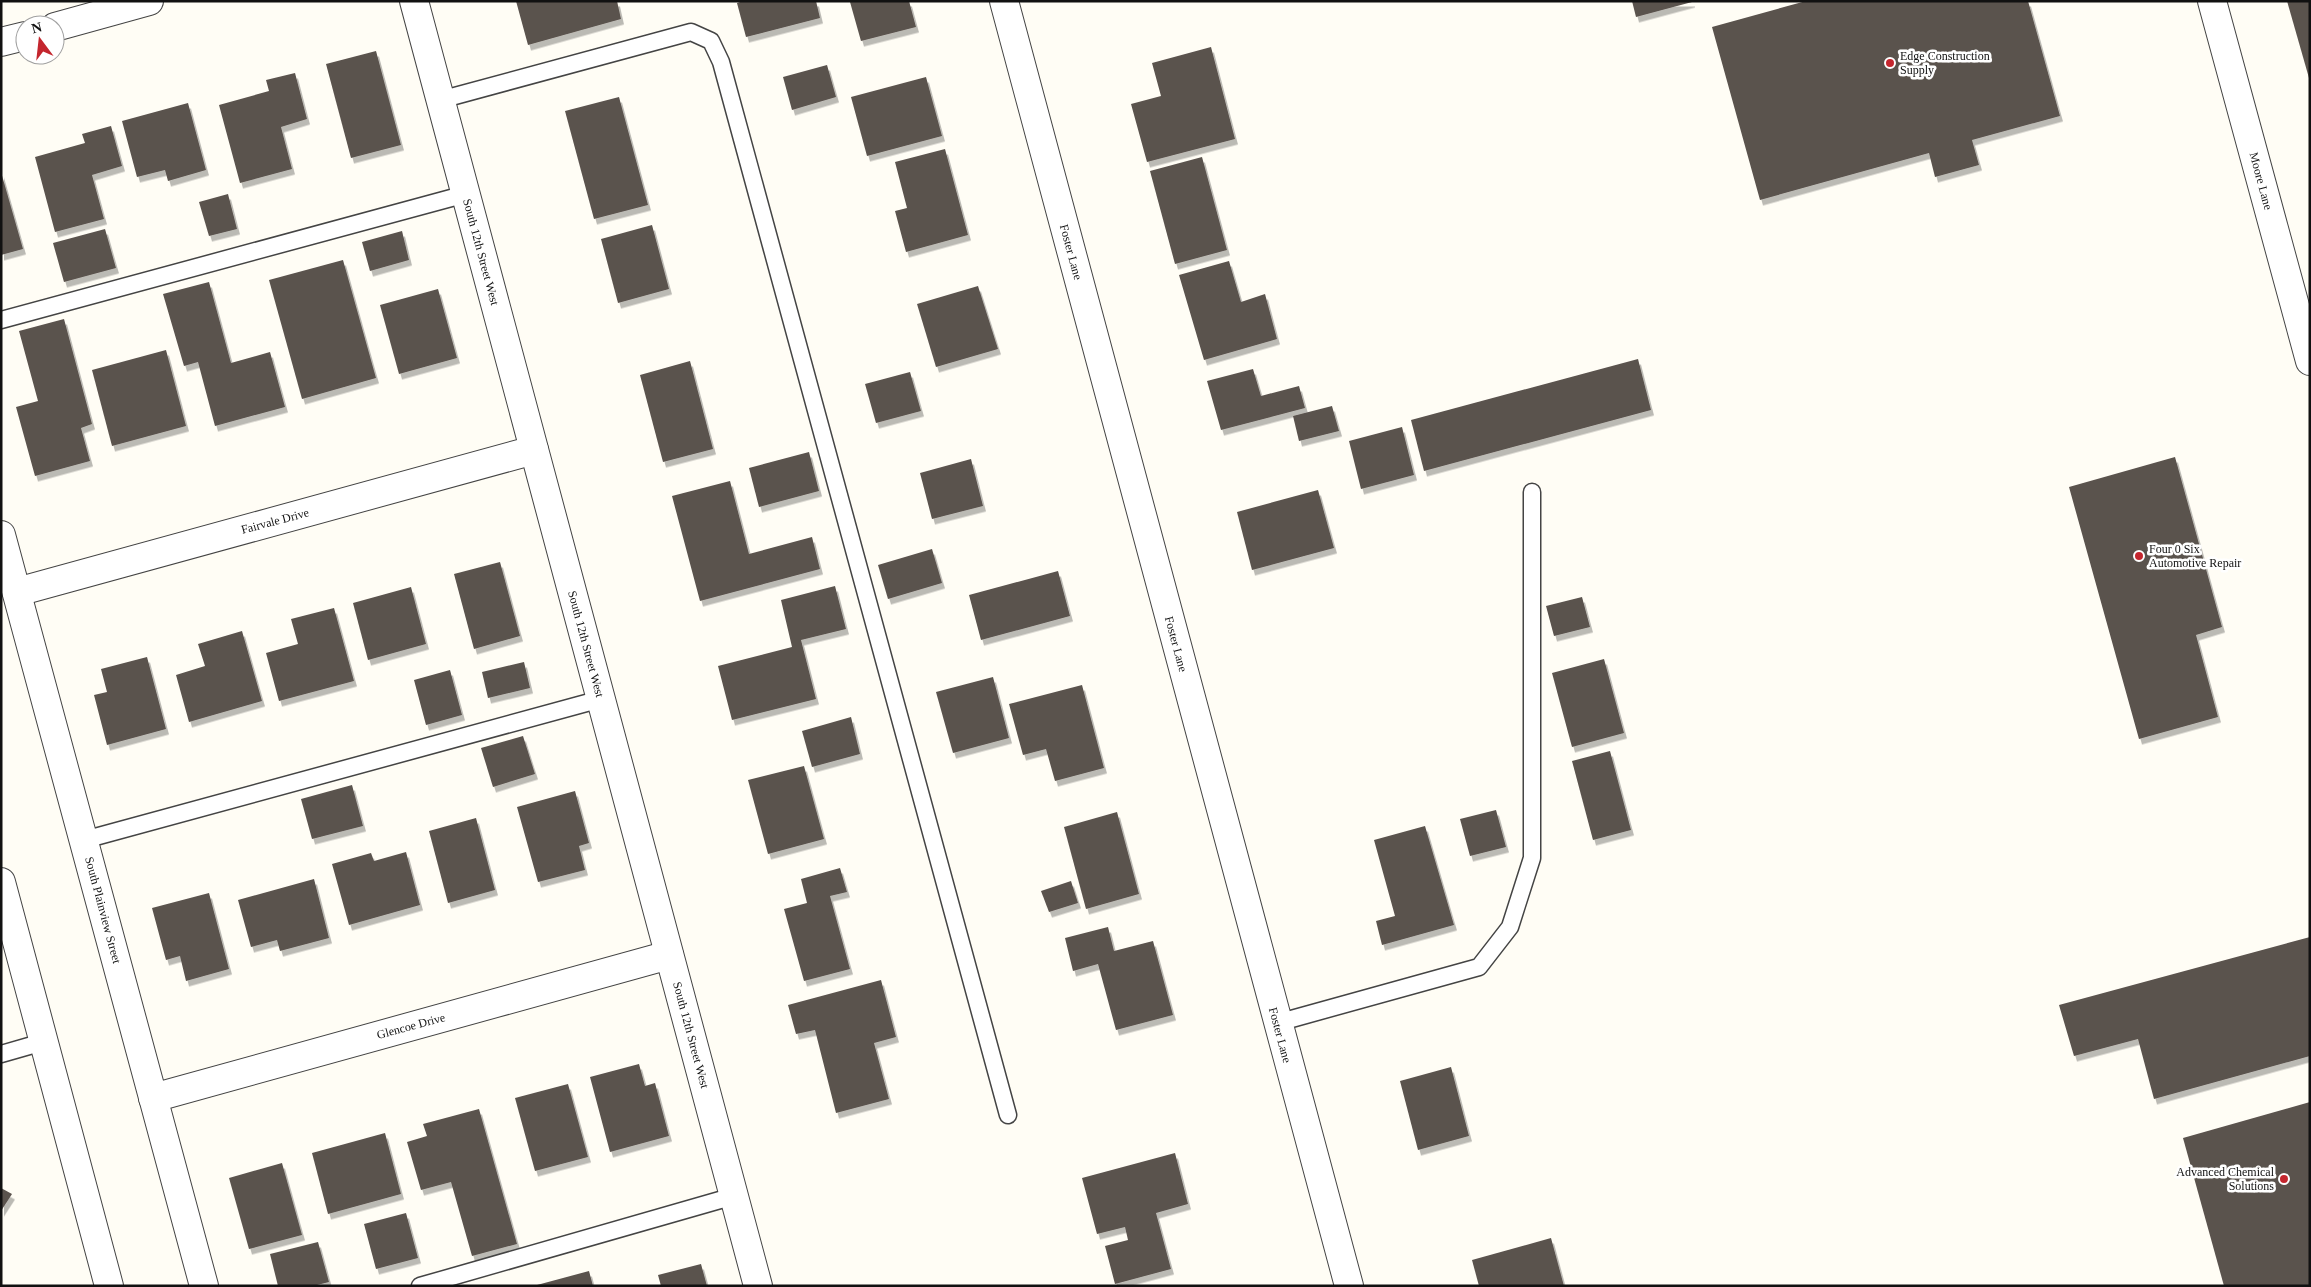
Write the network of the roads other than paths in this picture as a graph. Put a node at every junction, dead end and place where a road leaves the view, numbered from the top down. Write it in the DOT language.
graph roads {
  1 [pos="150,1"];
  2 [pos="414,1"];
  3 [pos="1004,1"];
  4 [pos="2212,1"];
  5 [pos="65,24"];
  6 [pos="15,38"];
  7 [pos="1,42"];
  8 [pos="440,100"];
  9 [pos="466,194"];
  10 [pos="1,320"];
  11 [pos="2310,361"];
  12 [pos="534,450"];
  13 [pos="1532,492"];
  14 [pos="1,535"];
  15 [pos="17,592"];
  16 [pos="601,699"];
  17 [pos="84,840"];
  18 [pos="1,882"];
  19 [pos="669,955"];
  20 [pos="1277,1023"];
  21 [pos="43,1042"];
  22 [pos="1,1054"];
  23 [pos="154,1098"];
  24 [pos="1008,1115"];
  25 [pos="734,1196"];
  26 [pos="109,1286"];
  27 [pos="204,1286"];
  28 [pos="420,1286"];
  29 [pos="758,1286"];
  30 [pos="1349,1286"];
  1 -- 5 [label="street"];
  2 -- 8 [label="street, South 12th Street West"];
  3 -- 20 [label="street, Foster Lane"];
  4 -- 11 [label="street, Moore Lane"];
  6 -- 7 [label="street"];
  8 -- 9 [label="street, South 12th Street West"];
  8 -- 24 [label="lane"];
  9 -- 10 [label="lane"];
  9 -- 12 [label="street, South 12th Street West"];
  12 -- 15 [label="street, Fairvale Drive"];
  12 -- 16 [label="street, South 12th Street West"];
  13 -- 20 [label="lane"];
  14 -- 15 [label="street, South Plainview Street"];
  15 -- 17 [label="street, South Plainview Street"];
  16 -- 17 [label="lane"];
  16 -- 19 [label="street, South 12th Street West"];
  17 -- 23 [label="street, South Plainview Street"];
  18 -- 21 [label="street"];
  19 -- 23 [label="street, Glencoe Drive"];
  19 -- 25 [label="street, South 12th Street West"];
  20 -- 30 [label="street, Foster Lane"];
  21 -- 22 [label="lane"];
  21 -- 26 [label="street"];
  23 -- 27 [label="street, South Plainview Street"];
  25 -- 28 [label="lane"];
  25 -- 29 [label="street, South 12th Street West"];
}
